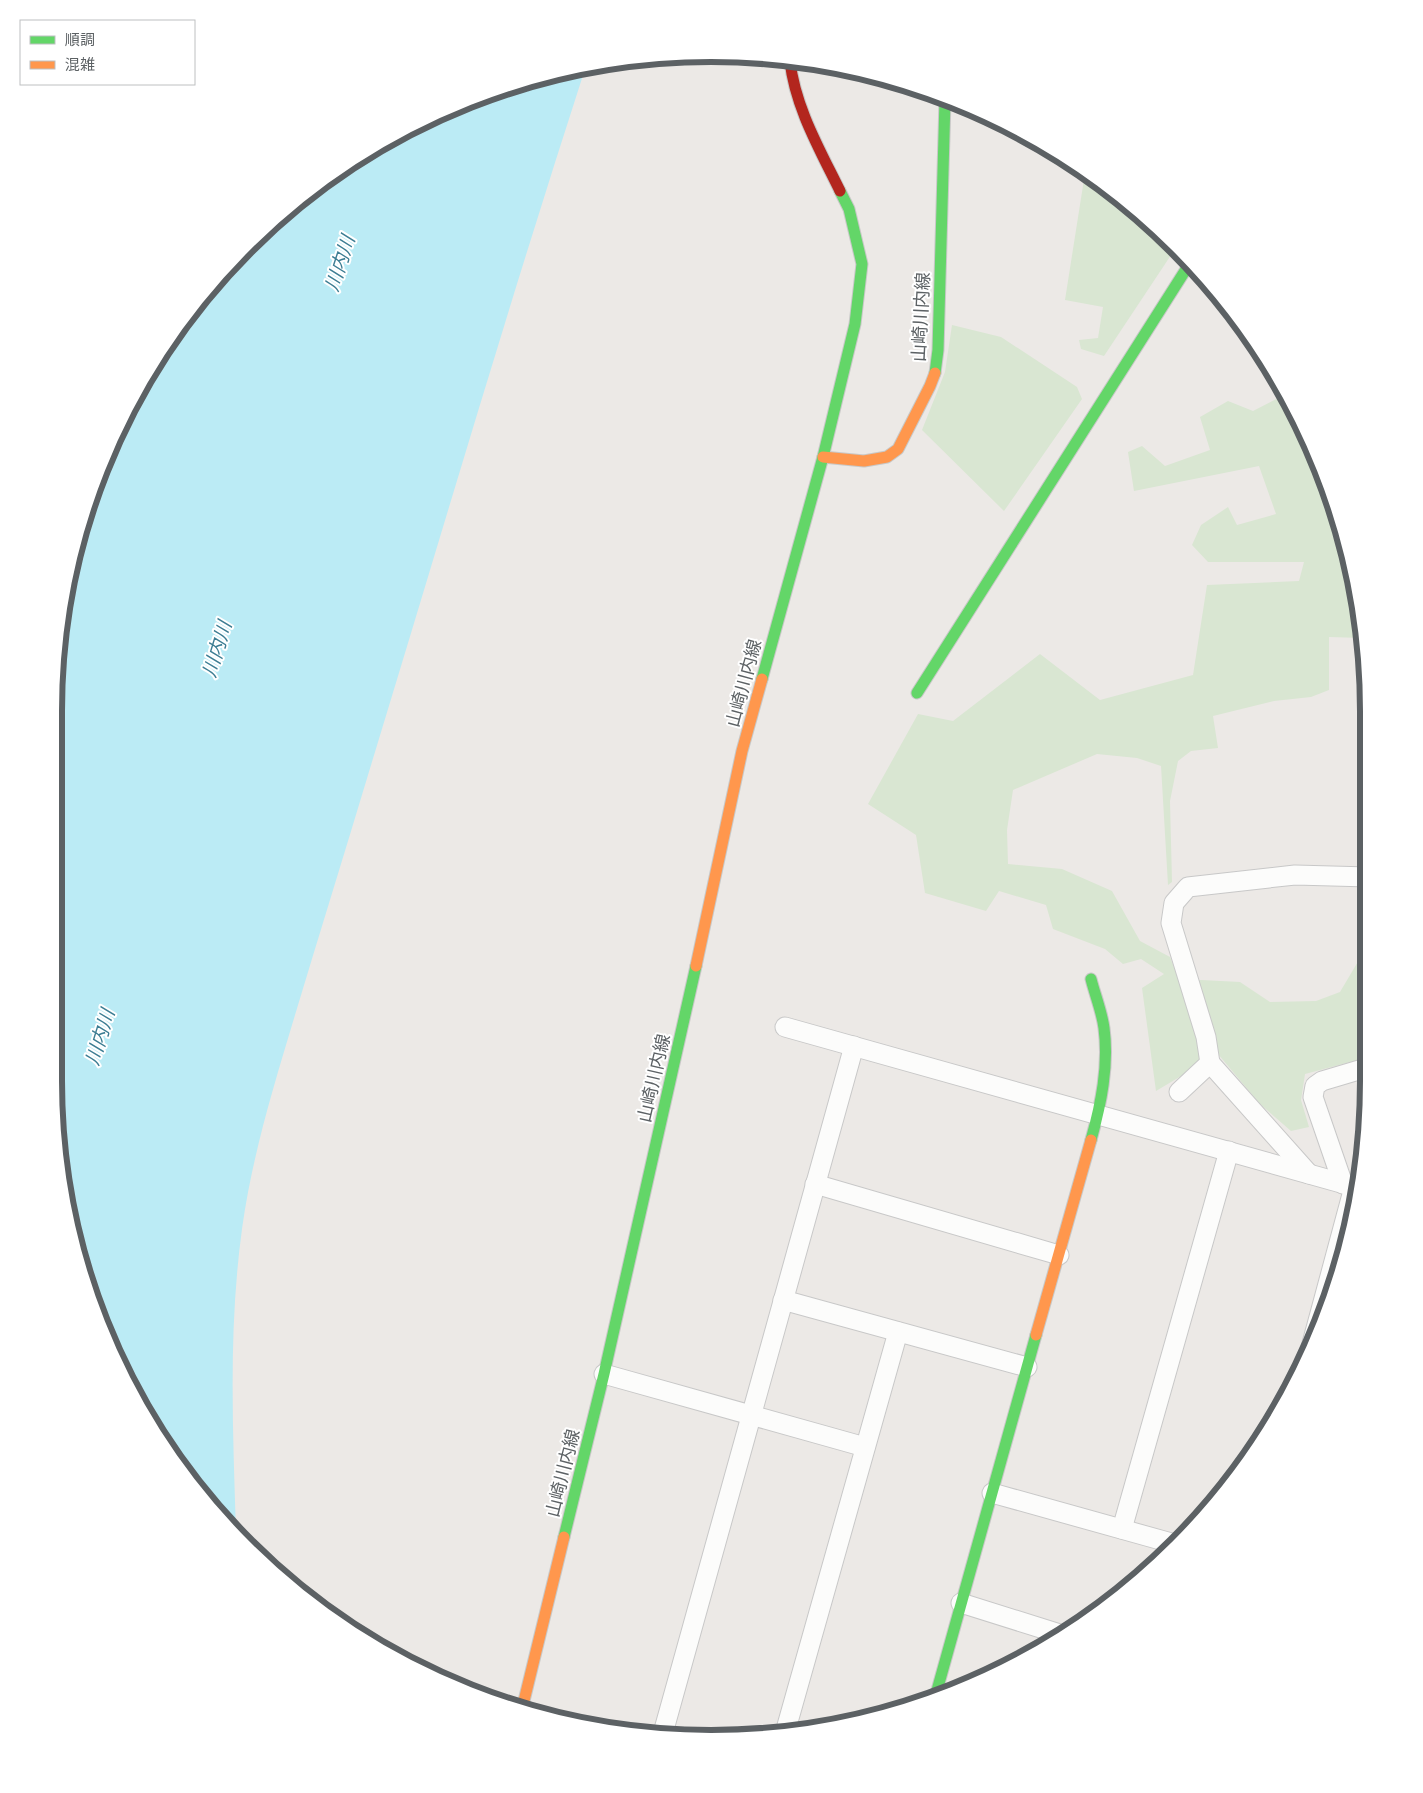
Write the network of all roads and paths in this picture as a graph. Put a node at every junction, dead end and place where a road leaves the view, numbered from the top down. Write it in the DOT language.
graph roads {
  1 [pos="791,68"];
  2 [pos="945,106"];
  3 [pos="1185,269"];
  4 [pos="823,457"];
  5 [pos="917,693"];
  6 [pos="1360,877"];
  7 [pos="1091,978"];
  8 [pos="785,1026"];
  9 [pos="854,1046"];
  10 [pos="1210,1064"];
  11 [pos="1360,1070"];
  12 [pos="1179,1092"];
  13 [pos="1098,1115"];
  14 [pos="1229,1151"];
  15 [pos="1309,1174"];
  16 [pos="816,1184"];
  17 [pos="1352,1186"];
  18 [pos="1351,1190"];
  19 [pos="1059,1255"];
  20 [pos="1324,1294"];
  21 [pos="783,1300"];
  22 [pos="898,1332"];
  23 [pos="1028,1367"];
  24 [pos="604,1374"];
  25 [pos="751,1415"];
  26 [pos="865,1447"];
  27 [pos="992,1493"];
  28 [pos="1122,1529"];
  29 [pos="1168,1542"];
  30 [pos="961,1604"];
  31 [pos="1056,1632"];
  32 [pos="937,1690"];
  33 [pos="524,1702"];
  34 [pos="787,1726"];
  35 [pos="664,1729"];
  1 -- 4 [label="main road, 山崎川内線"];
  2 -- 4 [label="main road, 山崎川内線"];
  3 -- 5 [label="main road"];
  4 -- 24 [label="main road, 山崎川内線"];
  6 -- 10 [label="street"];
  7 -- 13 [label="main road"];
  8 -- 9 [label="street"];
  9 -- 13 [label="street"];
  9 -- 16 [label="street"];
  10 -- 12 [label="street"];
  10 -- 15 [label="street"];
  11 -- 17 [label="street"];
  13 -- 14 [label="street"];
  13 -- 19 [label="main road"];
  14 -- 15 [label="street"];
  14 -- 28 [label="street"];
  15 -- 17 [label="street"];
  16 -- 19 [label="street"];
  16 -- 21 [label="street"];
  18 -- 20 [label="street"];
  19 -- 23 [label="main road"];
  21 -- 22 [label="street"];
  21 -- 25 [label="street"];
  22 -- 23 [label="street"];
  22 -- 26 [label="street"];
  23 -- 27 [label="main road"];
  24 -- 25 [label="street"];
  24 -- 33 [label="main road, 山崎川内線"];
  25 -- 26 [label="street"];
  25 -- 35 [label="street"];
  26 -- 34 [label="street"];
  27 -- 28 [label="street"];
  27 -- 30 [label="main road"];
  28 -- 29 [label="street"];
  30 -- 31 [label="street"];
  30 -- 32 [label="main road"];
}
